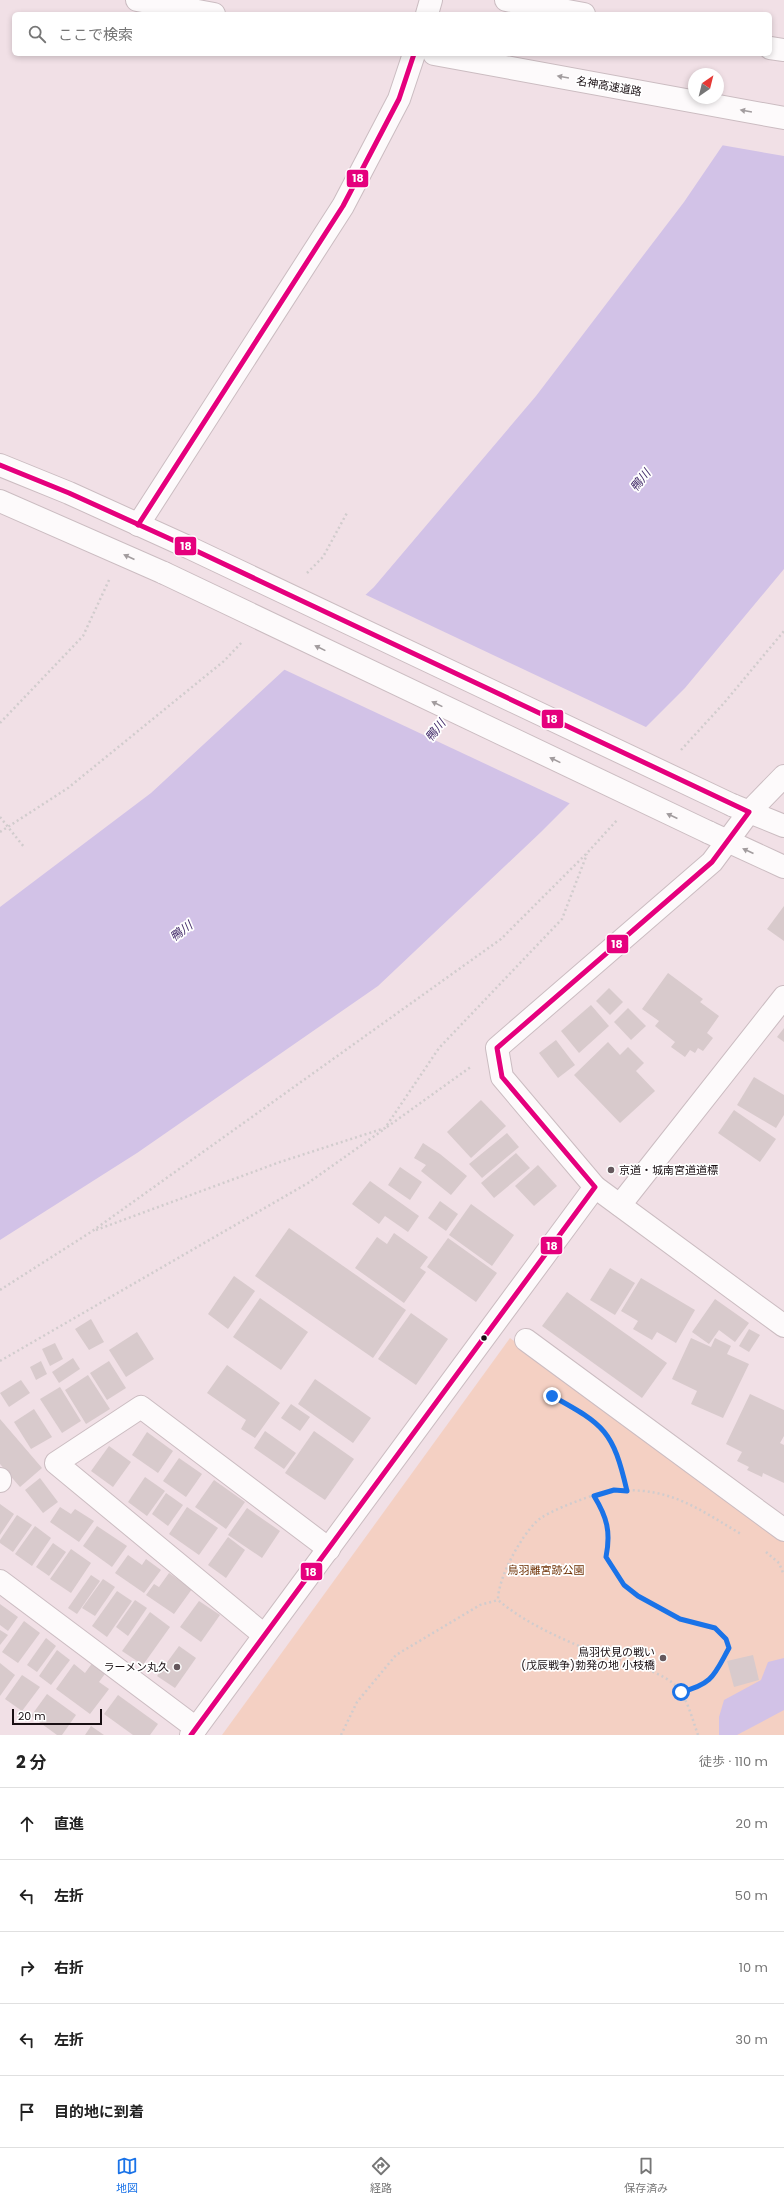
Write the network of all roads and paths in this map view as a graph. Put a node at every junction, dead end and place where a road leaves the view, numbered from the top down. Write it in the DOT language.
graph roads {
  1 [pos="137,0"];
  2 [pos="431,0"];
  3 [pos="506,0"];
  4 [pos="203,12"];
  5 [pos="428,12"];
  6 [pos="573,12"];
  7 [pos="772,48"];
  8 [pos="784,50"];
  9 [pos="413,56"];
  10 [pos="445,56"];
  11 [pos="784,118"];
  12 [pos="0,465"];
  13 [pos="0,501"];
  14 [pos="348,511"];
  15 [pos="138,525"];
  16 [pos="306,574"];
  17 [pos="112,576"];
  18 [pos="784,631"];
  19 [pos="246,638"];
  20 [pos="0,723"];
  21 [pos="677,755"];
  22 [pos="784,776"];
  23 [pos="741,809"];
  24 [pos="0,817"];
  25 [pos="619,818"];
  26 [pos="8,826"];
  27 [pos="784,826"];
  28 [pos="0,832"];
  29 [pos="728,842"];
  30 [pos="24,847"];
  31 [pos="588,852"];
  32 [pos="784,867"];
  33 [pos="784,997"];
  34 [pos="497,1048"];
  35 [pos="385,1128"];
  36 [pos="595,1187"];
  37 [pos="620,1205"];
  38 [pos="91,1232"];
  39 [pos="0,1290"];
  40 [pos="784,1326"];
  41 [pos="526,1340"];
  42 [pos="0,1361"];
  43 [pos="606,1433"];
  44 [pos="627,1491"];
  45 [pos="594,1496"];
  46 [pos="784,1530"];
  47 [pos="746,1537"];
  48 [pos="328,1549"];
  49 [pos="763,1550"];
  50 [pos="784,1575"];
  51 [pos="0,1581"];
  52 [pos="498,1600"];
  53 [pos="264,1635"];
  54 [pos="681,1692"];
  55 [pos="194,1731"];
  56 [pos="341,1735"];
  57 [pos="698,1735"];
  1 -- 4 [label="main road"];
  2 -- 5 [label="main road"];
  3 -- 6 [label="main road"];
  7 -- 8 [label="main road"];
  9 -- 15 [label="main road"];
  11 -- 10 [label="main road, 名神高速道路, one-way"];
  12 -- 15 [label="main road"];
  29 -- 13 [label="main road, one-way, bridge"];
  14 -- 16 [label="path"];
  15 -- 23 [label="main road, bridge"];
  17 -- 20 [label="path"];
  18 -- 21 [label="path"];
  19 -- 26 [label="path"];
  22 -- 23 [label="main road"];
  23 -- 27 [label="main road"];
  23 -- 29 [label="main road"];
  24 -- 26 [label="path"];
  25 -- 31 [label="path"];
  26 -- 28 [label="path"];
  26 -- 30 [label="path"];
  32 -- 29 [label="main road, one-way"];
  29 -- 34 [label="main road"];
  31 -- 35 [label="path"];
  31 -- 38 [label="path"];
  33 -- 37 [label="main road"];
  34 -- 35 [label="path"];
  34 -- 36 [label="main road"];
  35 -- 38 [label="path"];
  35 -- 42 [label="path"];
  36 -- 37 [label="main road"];
  36 -- 48 [label="main road"];
  37 -- 40 [label="main road"];
  38 -- 39 [label="path"];
  41 -- 46 [label="main road"];
  43 -- 44 [label="path"];
  44 -- 45 [label="path"];
  44 -- 47 [label="path"];
  45 -- 52 [label="path"];
  45 -- 54 [label="path"];
  48 -- 53 [label="main road"];
  48 -- 53 [label="main road"];
  49 -- 50 [label="path"];
  51 -- 55 [label="main road"];
  52 -- 54 [label="path"];
  52 -- 56 [label="path"];
  53 -- 55 [label="main road"];
  54 -- 57 [label="path"];
}
